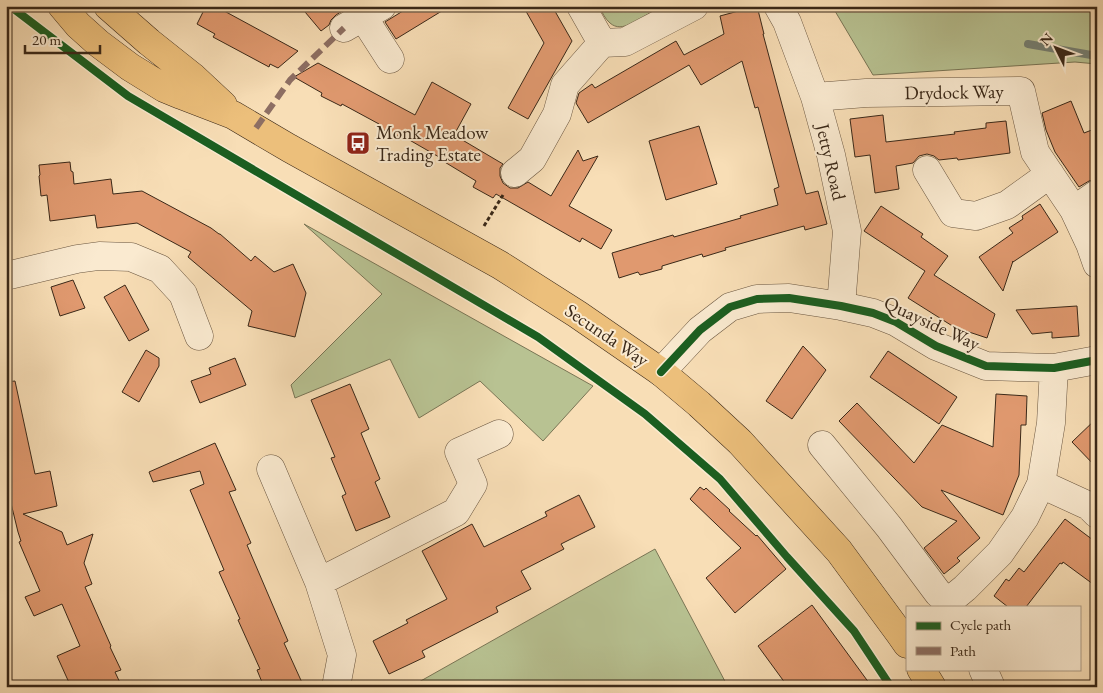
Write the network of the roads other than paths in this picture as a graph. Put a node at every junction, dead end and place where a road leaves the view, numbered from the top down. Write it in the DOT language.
graph roads {
  1 [pos="62,6"];
  2 [pos="108,6"];
  3 [pos="581,6"];
  4 [pos="694,6"];
  5 [pos="783,14"];
  6 [pos="363,17"];
  7 [pos="602,43"];
  8 [pos="390,59"];
  9 [pos="815,97"];
  10 [pos="233,115"];
  11 [pos="928,170"];
  12 [pos="515,173"];
  13 [pos="1050,174"];
  14 [pos="1097,194"];
  15 [pos="1074,210"];
  16 [pos="1097,264"];
  17 [pos="6,276"];
  18 [pos="841,306"];
  19 [pos="199,336"];
  20 [pos="1097,360"];
  21 [pos="1054,368"];
  22 [pos="661,372"];
  23 [pos="499,434"];
  24 [pos="822,445"];
  25 [pos="271,469"];
  26 [pos="1041,484"];
  27 [pos="1097,514"];
  28 [pos="319,582"];
  29 [pos="949,605"];
  30 [pos="906,643"];
  31 [pos="923,670"];
  32 [pos="982,670"];
  33 [pos="336,687"];
  34 [pos="932,687"];
  35 [pos="991,687"];
  1 -- 10 [label="main road, Secunda Way"];
  2 -- 10 [label="main road, Secunda Way"];
  3 -- 7 [label="street"];
  4 -- 7 [label="street"];
  5 -- 9 [label="street, Jetty Road"];
  6 -- 8 [label="street"];
  7 -- 12 [label="street"];
  9 -- 13 [label="street, Drydock Way"];
  9 -- 18 [label="street, Jetty Road"];
  10 -- 22 [label="main road, Secunda Way"];
  11 -- 13 [label="street"];
  13 -- 15 [label="street, Drydock Way"];
  14 -- 15 [label="street"];
  15 -- 16 [label="street, Drydock Way"];
  17 -- 19 [label="street"];
  18 -- 21 [label="street, Quayside Way"];
  18 -- 22 [label="street, Quayside Way"];
  20 -- 21 [label="street, Quayside Way"];
  21 -- 26 [label="street"];
  22 -- 30 [label="main road, Secunda Way"];
  23 -- 28 [label="street"];
  24 -- 29 [label="street"];
  25 -- 28 [label="street"];
  26 -- 27 [label="street"];
  26 -- 29 [label="street"];
  28 -- 33 [label="street"];
  31 -- 34 [label="main road"];
  32 -- 35 [label="street"];
}
